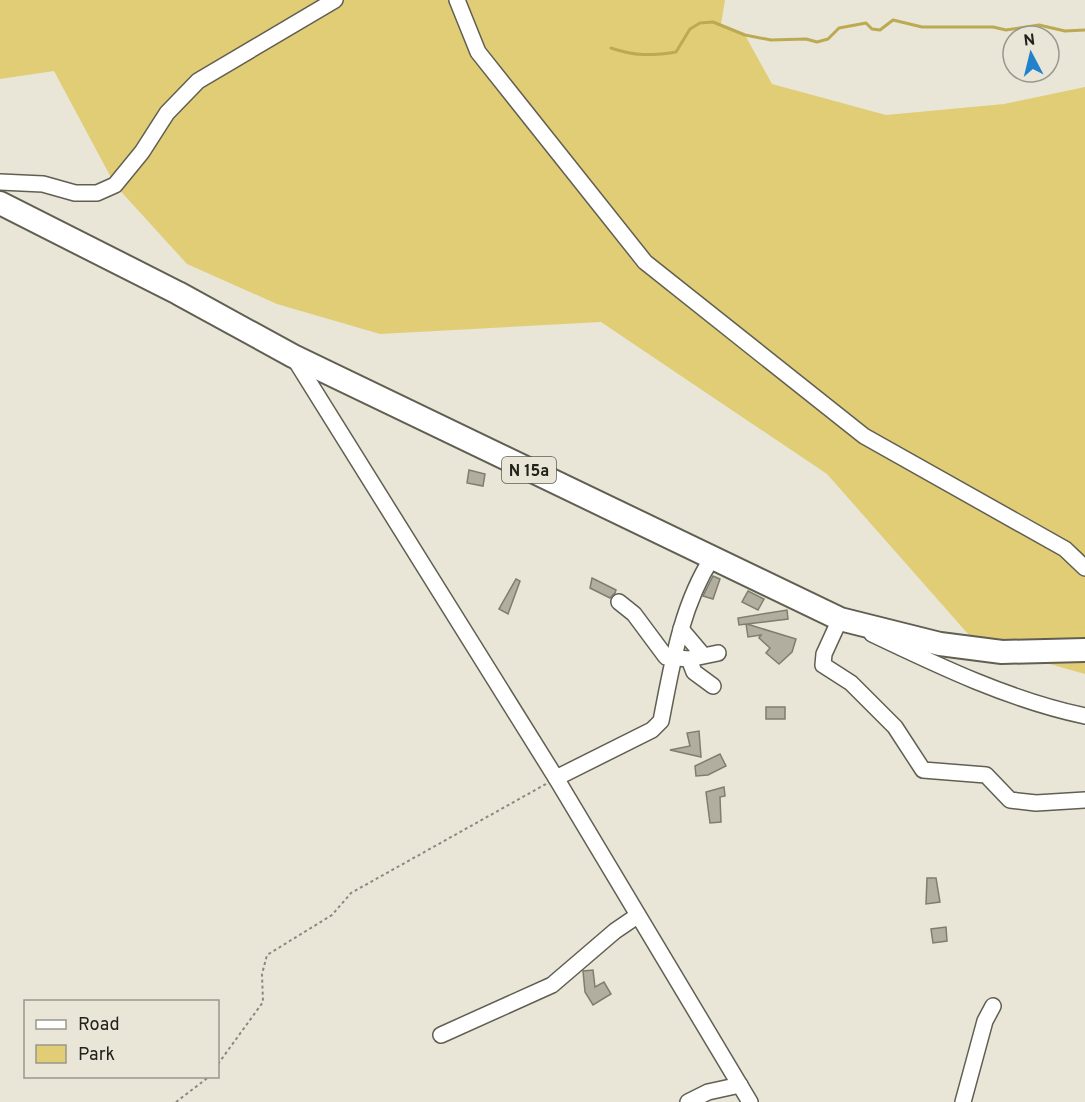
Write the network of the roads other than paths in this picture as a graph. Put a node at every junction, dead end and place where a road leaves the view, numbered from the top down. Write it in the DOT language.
graph roads {
  1 [pos="335,0"];
  2 [pos="457,0"];
  3 [pos="0,182"];
  4 [pos="0,203"];
  5 [pos="293,356"];
  6 [pos="712,558"];
  7 [pos="1085,568"];
  8 [pos="619,602"];
  9 [pos="840,619"];
  10 [pos="681,629"];
  11 [pos="1085,650"];
  12 [pos="696,657"];
  13 [pos="713,686"];
  14 [pos="1085,716"];
  15 [pos="556,778"];
  16 [pos="1085,800"];
  17 [pos="637,916"];
  18 [pos="993,1006"];
  19 [pos="441,1035"];
  20 [pos="740,1085"];
  21 [pos="687,1102"];
  22 [pos="750,1102"];
  23 [pos="963,1102"];
  1 -- 3 [label="street"];
  2 -- 7 [label="street"];
  4 -- 5 [label="highway, N 15a"];
  5 -- 6 [label="highway, N 15a"];
  5 -- 15 [label="street"];
  6 -- 9 [label="highway, N 15a"];
  6 -- 10 [label="street"];
  8 -- 12 [label="street"];
  9 -- 11 [label="highway, N 15a"];
  9 -- 14 [label="street"];
  9 -- 16 [label="street"];
  10 -- 12 [label="street"];
  10 -- 12 [label="street"];
  12 -- 13 [label="street"];
  12 -- 15 [label="street"];
  15 -- 17 [label="street"];
  17 -- 19 [label="street"];
  17 -- 20 [label="street"];
  18 -- 23 [label="street"];
  20 -- 21 [label="street"];
  20 -- 22 [label="street"];
}
